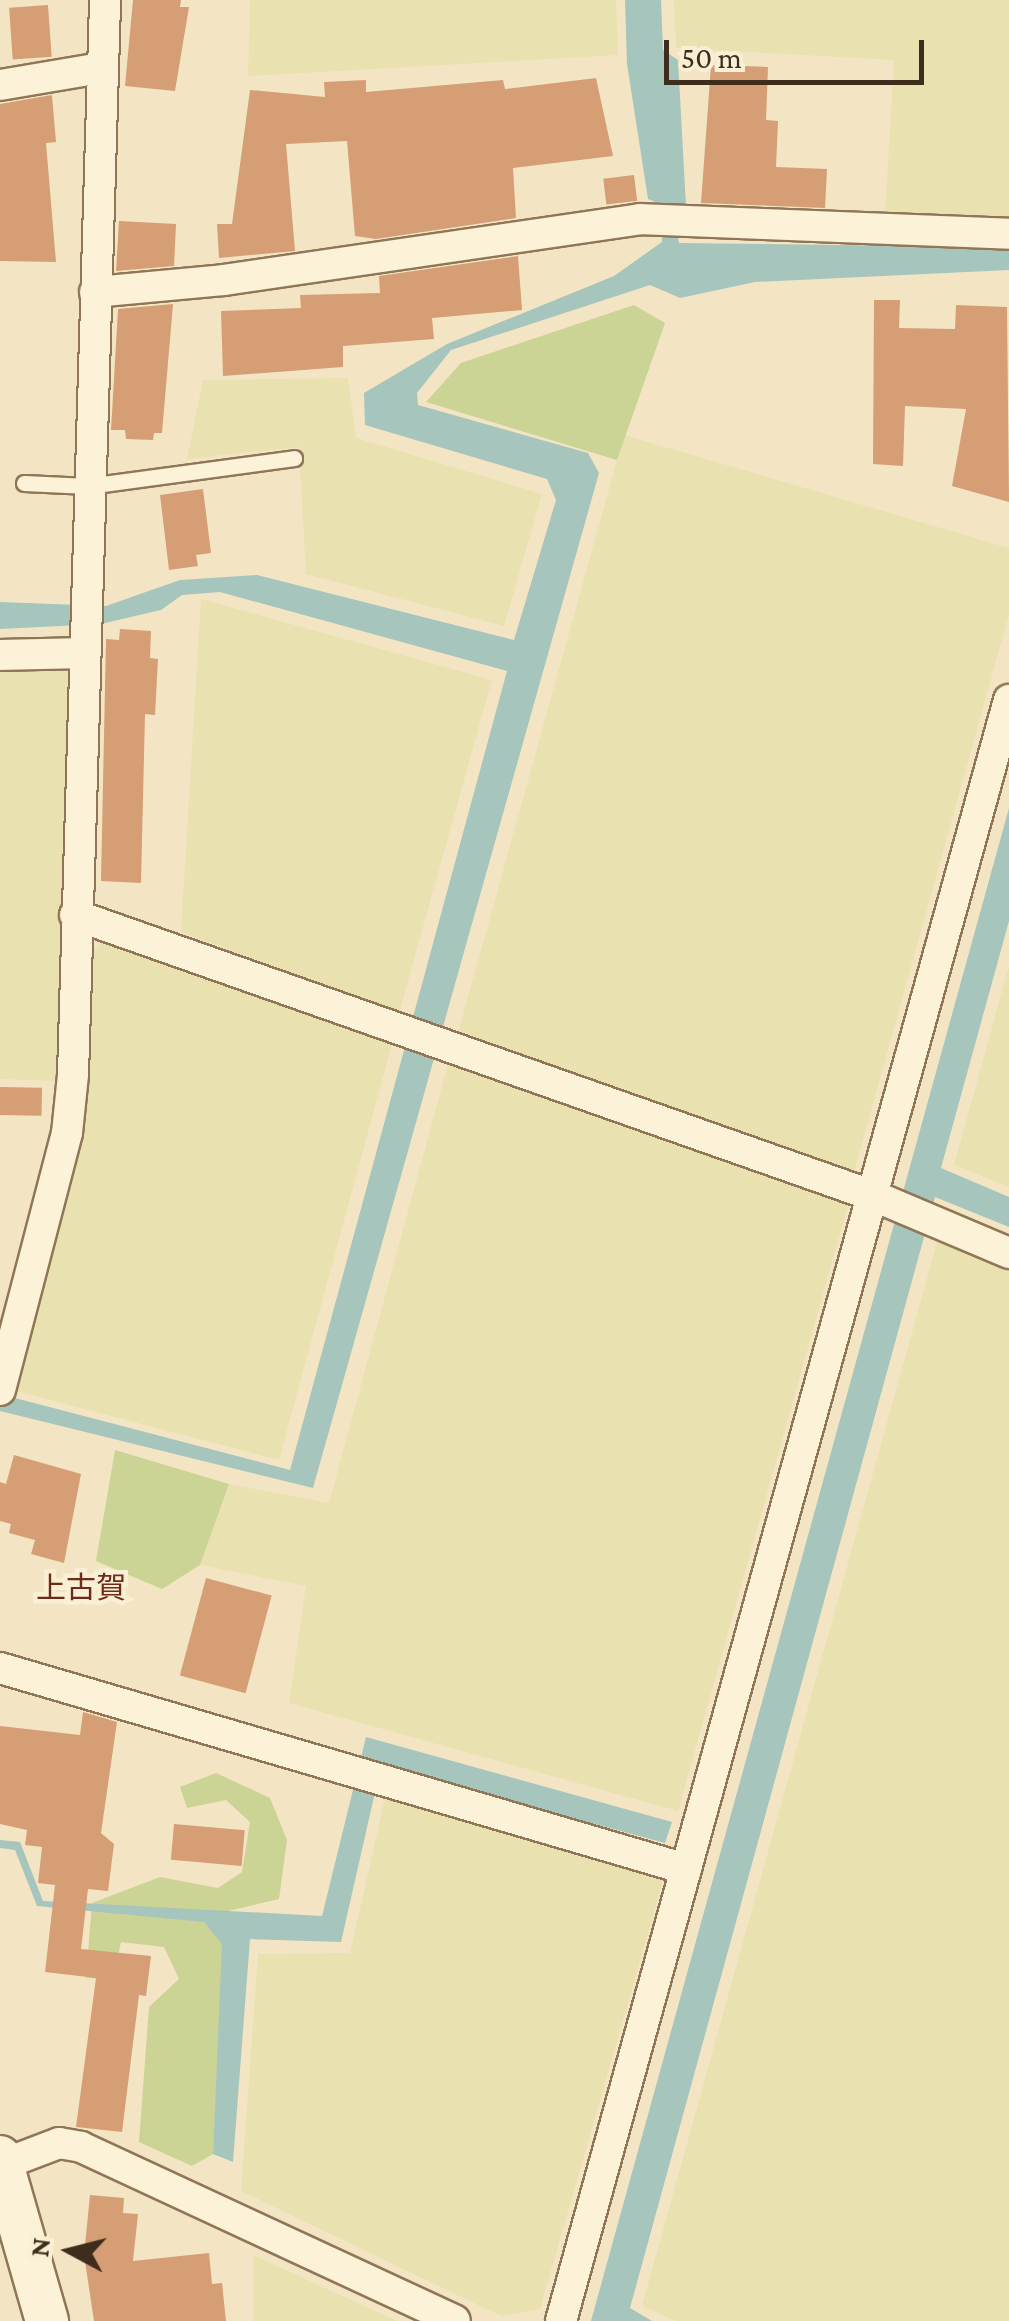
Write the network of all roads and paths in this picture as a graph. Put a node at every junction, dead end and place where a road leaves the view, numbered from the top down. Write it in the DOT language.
graph roads {
  1 [pos="105,0"];
  2 [pos="101,68"];
  3 [pos="0,85"];
  4 [pos="1009,234"];
  5 [pos="94,292"];
  6 [pos="294,458"];
  7 [pos="24,483"];
  8 [pos="88,486"];
  9 [pos="83,629"];
  10 [pos="0,655"];
  11 [pos="1009,700"];
  12 [pos="75,915"];
  13 [pos="882,1199"];
  14 [pos="1009,1253"];
  15 [pos="10,1311"];
  16 [pos="0,1390"];
  17 [pos="0,1668"];
  18 [pos="686,1869"];
  19 [pos="2,2160"];
  20 [pos="47,2321"];
  21 [pos="455,2321"];
  22 [pos="561,2321"];
  1 -- 2 [label="street"];
  2 -- 3 [label="street"];
  2 -- 5 [label="street"];
  4 -- 5 [label="street"];
  5 -- 8 [label="street"];
  6 -- 8 [label="lane"];
  7 -- 8 [label="lane"];
  8 -- 9 [label="street"];
  9 -- 10 [label="street"];
  9 -- 12 [label="street"];
  11 -- 13 [label="street"];
  12 -- 13 [label="street"];
  12 -- 15 [label="street"];
  13 -- 14 [label="street"];
  13 -- 18 [label="street"];
  15 -- 16 [label="street"];
  17 -- 18 [label="street"];
  18 -- 22 [label="street"];
  19 -- 20 [label="main road"];
  19 -- 21 [label="street"];
}
